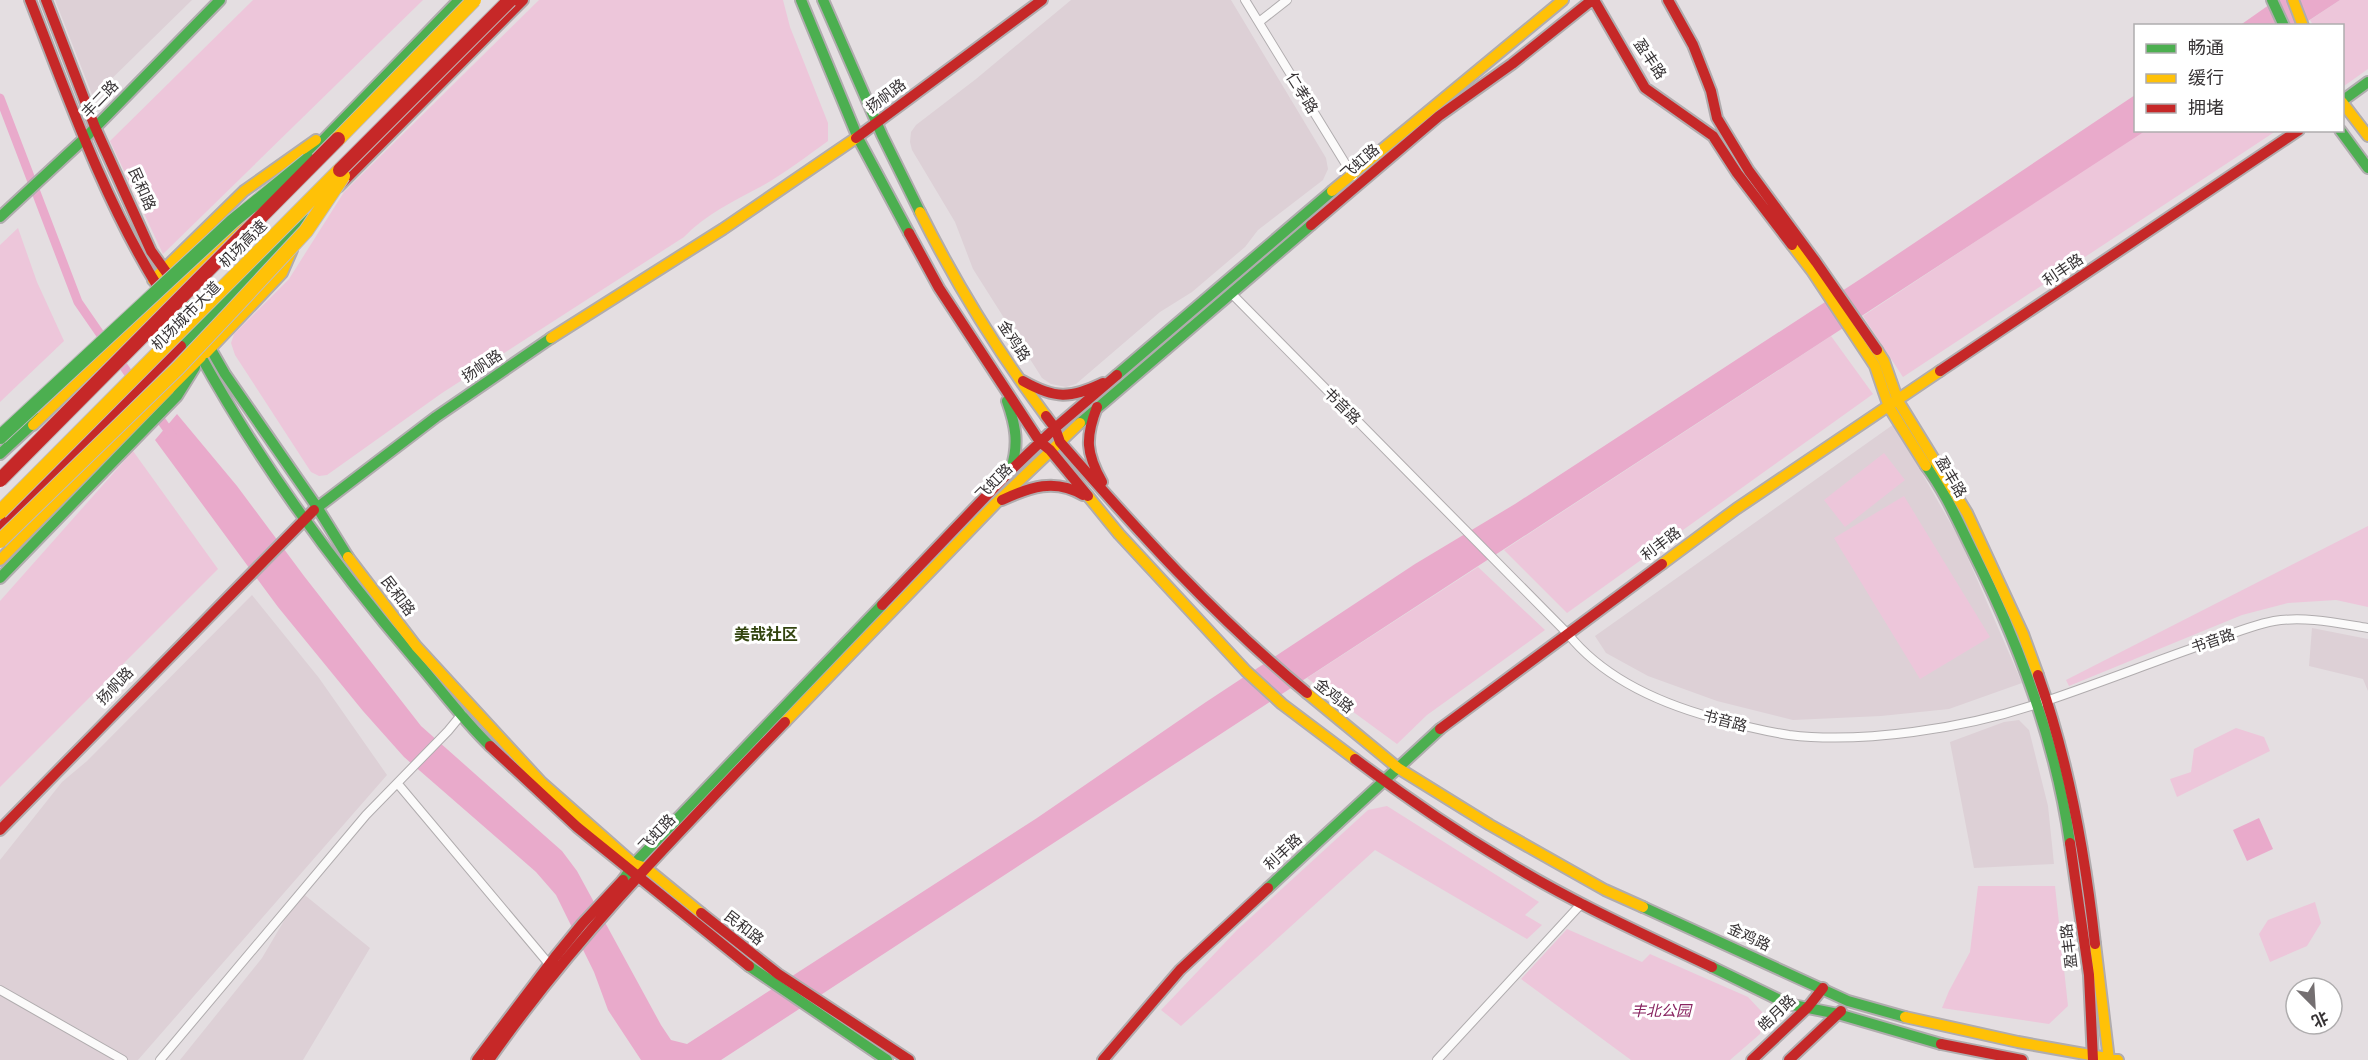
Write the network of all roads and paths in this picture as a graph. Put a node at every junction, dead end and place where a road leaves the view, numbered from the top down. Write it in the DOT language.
graph roads {
  1 [pos="30,0"];
  2 [pos="46,0"];
  3 [pos="220,0"];
  4 [pos="459,0"];
  5 [pos="474,0"];
  6 [pos="510,0"];
  7 [pos="523,0"];
  8 [pos="801,0"];
  9 [pos="823,0"];
  10 [pos="1042,0"];
  11 [pos="1245,0"];
  12 [pos="1287,0"];
  13 [pos="1563,0"];
  14 [pos="1593,0"];
  15 [pos="1668,0"];
  16 [pos="2272,0"];
  17 [pos="2293,0"];
  18 [pos="1258,22"];
  19 [pos="2283,24"];
  20 [pos="2302,24"];
  21 [pos="2368,82"];
  22 [pos="2344,101"];
  23 [pos="2344,103"];
  24 [pos="876,124"];
  25 [pos="95,127"];
  26 [pos="342,128"];
  27 [pos="2296,132"];
  28 [pos="2341,132"];
  29 [pos="2368,136"];
  30 [pos="858,138"];
  31 [pos="84,139"];
  32 [pos="362,148"];
  33 [pos="2368,168"];
  34 [pos="1356,180"];
  35 [pos="0,217"];
  36 [pos="305,220"];
  37 [pos="165,269"];
  38 [pos="153,280"];
  39 [pos="176,287"];
  40 [pos="1231,293"];
  41 [pos="165,299"];
  42 [pos="195,332"];
  43 [pos="206,353"];
  44 [pos="1119,374"];
  45 [pos="1019,378"];
  46 [pos="1000,383"];
  47 [pos="174,392"];
  48 [pos="1893,404"];
  49 [pos="1098,406"];
  50 [pos="39,418"];
  51 [pos="1055,428"];
  52 [pos="0,437"];
  53 [pos="1050,445"];
  54 [pos="0,454"];
  55 [pos="0,459"];
  56 [pos="1011,470"];
  57 [pos="0,480"];
  58 [pos="996,503"];
  59 [pos="1094,503"];
  60 [pos="1114,503"];
  61 [pos="317,507"];
  62 [pos="0,512"];
  63 [pos="303,519"];
  64 [pos="0,528"];
  65 [pos="0,540"];
  66 [pos="0,560"];
  67 [pos="0,578"];
  68 [pos="2368,628"];
  69 [pos="1568,634"];
  70 [pos="2043,702"];
  71 [pos="462,714"];
  72 [pos="1398,768"];
  73 [pos="1384,781"];
  74 [pos="398,784"];
  75 [pos="0,830"];
  76 [pos="637,870"];
  77 [pos="1582,903"];
  78 [pos="574,942"];
  79 [pos="549,964"];
  80 [pos="1823,988"];
  81 [pos="0,990"];
  82 [pos="1848,1001"];
  83 [pos="1808,1007"];
  84 [pos="1838,1014"];
  85 [pos="2093,1058"];
  86 [pos="123,1060"];
  87 [pos="160,1060"];
  88 [pos="477,1060"];
  89 [pos="489,1060"];
  90 [pos="887,1060"];
  91 [pos="909,1060"];
  92 [pos="1103,1060"];
  93 [pos="1437,1060"];
  94 [pos="1752,1060"];
  95 [pos="1789,1060"];
  96 [pos="2022,1060"];
  97 [pos="2112,1060"];
  1 -- 31 [label="main road, 民和路"];
  2 -- 25 [label="main road, 民和路"];
  3 -- 25 [label="main road, 丰二路"];
  4 -- 26 [label="main road, 机场城市大道"];
  5 -- 26 [label="main road, 机场高速, bridge"];
  6 -- 32 [label="main road, 机场高速, bridge"];
  7 -- 36 [label="main road, 机场城市大道"];
  8 -- 30 [label="main road, 金鸡路"];
  9 -- 24 [label="main road, 金鸡路"];
  10 -- 24 [label="main road, 扬帆路"];
  11 -- 18 [label="street, 仁孝路"];
  12 -- 18 [label="street"];
  13 -- 34 [label="main road, 飞虹路"];
  14 -- 34 [label="main road, 飞虹路"];
  14 -- 48 [label="main road, 盈丰路"];
  15 -- 48 [label="main road, 盈丰路"];
  16 -- 19 [label="main road"];
  17 -- 20 [label="main road"];
  18 -- 34 [label="street, 仁孝路"];
  21 -- 22 [label="main road"];
  23 -- 29 [label="main road"];
  24 -- 30 [label="main road, 扬帆路"];
  24 -- 45 [label="main road, 金鸡路"];
  25 -- 31 [label="main road, 丰二路"];
  25 -- 37 [label="main road, 民和路"];
  26 -- 37 [label="main road"];
  26 -- 39 [label="main road, 机场城市大道"];
  26 -- 52 [label="main road, bridge"];
  26 -- 57 [label="main road, 机场高速, bridge"];
  27 -- 48 [label="main road, 利丰路"];
  28 -- 33 [label="main road"];
  30 -- 46 [label="main road, 金鸡路"];
  30 -- 61 [label="main road, 扬帆路"];
  31 -- 35 [label="main road, 丰二路"];
  31 -- 38 [label="main road, 民和路"];
  32 -- 62 [label="main road, 机场高速, bridge"];
  32 -- 65 [label="main road, bridge"];
  34 -- 40 [label="main road, 飞虹路"];
  34 -- 44 [label="main road, 飞虹路"];
  36 -- 42 [label="main road, 机场城市大道"];
  36 -- 43 [label="main road"];
  37 -- 38 [label="main road"];
  37 -- 39 [label="main road, 民和路"];
  38 -- 41 [label="main road, 民和路"];
  39 -- 41 [label="main road, 机场城市大道"];
  39 -- 42 [label="main road, 民和路"];
  40 -- 49 [label="main road, 飞虹路"];
  40 -- 69 [label="street, 书音路"];
  41 -- 42 [label="main road, 民和路"];
  41 -- 50 [label="main road, 机场城市大道"];
  42 -- 43 [label="main road, 民和路"];
  42 -- 64 [label="main road, 机场城市大道"];
  43 -- 47 [label="main road"];
  43 -- 61 [label="main road, 民和路"];
  43 -- 63 [label="main road, 民和路"];
  44 -- 45 [label="main road"];
  44 -- 51 [label="main road, 飞虹路"];
  45 -- 51 [label="main road, 金鸡路"];
  46 -- 53 [label="main road, 金鸡路"];
  46 -- 56 [label="main road"];
  47 -- 66 [label="main road"];
  47 -- 67 [label="main road"];
  48 -- 69 [label="main road, 利丰路"];
  48 -- 70 [label="main road, 盈丰路"];
  49 -- 53 [label="main road, 飞虹路"];
  49 -- 60 [label="main road"];
  50 -- 54 [label="main road"];
  50 -- 55 [label="main road, 机场城市大道"];
  51 -- 53 [label="main road, 飞虹路"];
  53 -- 56 [label="main road, 飞虹路"];
  53 -- 58 [label="main road, 飞虹路"];
  53 -- 59 [label="main road, 金鸡路"];
  53 -- 60 [label="main road, 金鸡路"];
  56 -- 76 [label="main road, 飞虹路"];
  58 -- 59 [label="main road"];
  58 -- 76 [label="main road, 飞虹路"];
  59 -- 73 [label="main road, 金鸡路"];
  60 -- 72 [label="main road, 金鸡路"];
  61 -- 63 [label="main road, 扬帆路"];
  61 -- 76 [label="main road, 民和路"];
  63 -- 71 [label="main road, 民和路"];
  63 -- 75 [label="main road, 扬帆路"];
  68 -- 70 [label="street, 书音路"];
  69 -- 70 [label="street, 书音路"];
  69 -- 72 [label="main road, 利丰路"];
  70 -- 85 [label="main road, 盈丰路"];
  70 -- 97 [label="main road, 盈丰路"];
  71 -- 74 [label="street"];
  71 -- 76 [label="main road, 民和路"];
  72 -- 73 [label="main road, 利丰路"];
  72 -- 80 [label="main road, 金鸡路"];
  73 -- 77 [label="main road, 金鸡路"];
  73 -- 92 [label="main road, 利丰路"];
  74 -- 79 [label="street"];
  74 -- 87 [label="street"];
  76 -- 78 [label="main road, 飞虹路"];
  76 -- 90 [label="main road, 民和路"];
  76 -- 91 [label="main road, 民和路"];
  77 -- 83 [label="main road, 金鸡路"];
  77 -- 93 [label="street"];
  78 -- 79 [label="main road, 飞虹路"];
  78 -- 89 [label="main road, 飞虹路"];
  79 -- 88 [label="main road, 飞虹路"];
  80 -- 82 [label="main road, 金鸡路"];
  80 -- 83 [label="main road, 皓月路"];
  81 -- 86 [label="street"];
  82 -- 84 [label="main road"];
  82 -- 85 [label="main road, 金鸡路"];
  83 -- 84 [label="main road, 金鸡路"];
  83 -- 94 [label="main road, 皓月路"];
  84 -- 95 [label="main road"];
  84 -- 96 [label="main road, 金鸡路"];
  85 -- 97 [label="main road, 金鸡路"];
}
